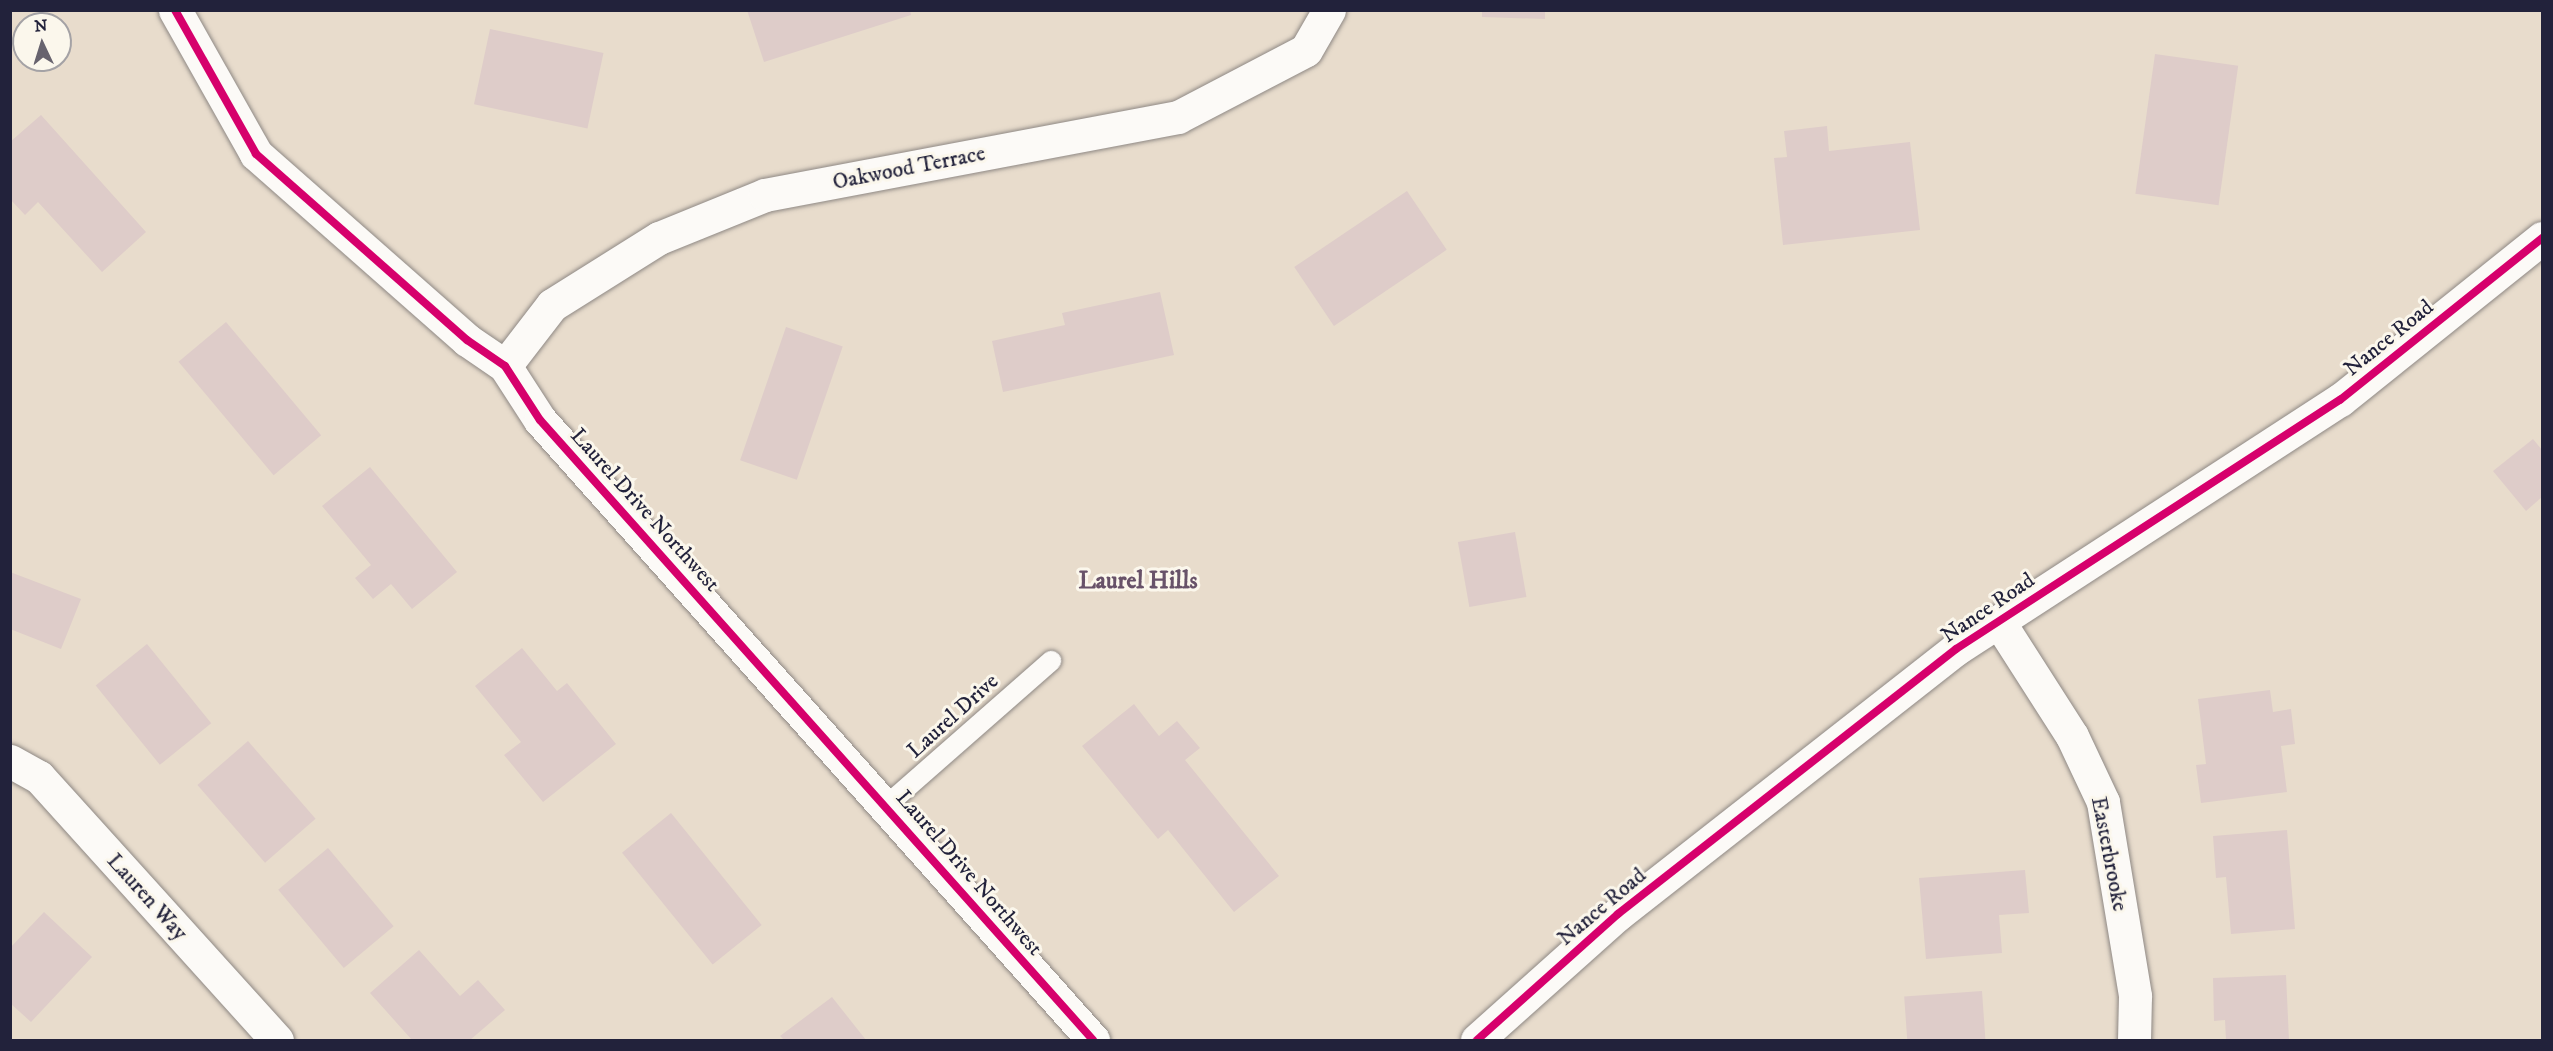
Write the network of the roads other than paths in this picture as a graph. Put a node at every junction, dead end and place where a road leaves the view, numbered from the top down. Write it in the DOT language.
graph roads {
  1 [pos="175,10"];
  2 [pos="1329,10"];
  3 [pos="2542,238"];
  4 [pos="505,366"];
  5 [pos="1999,622"];
  6 [pos="1051,661"];
  7 [pos="10,761"];
  8 [pos="886,806"];
  9 [pos="270,1038"];
  10 [pos="1093,1041"];
  11 [pos="1476,1041"];
  12 [pos="2134,1041"];
  1 -- 4 [label="street, Laurel Drive Northwest"];
  2 -- 4 [label="street, Oakwood Terrace"];
  3 -- 5 [label="street, Nance Road"];
  4 -- 8 [label="street, Laurel Drive Northwest"];
  5 -- 11 [label="street, Nance Road"];
  5 -- 12 [label="street, Easterbrooke"];
  6 -- 8 [label="lane, Laurel Drive"];
  7 -- 9 [label="street, Lauren Way"];
  8 -- 10 [label="street, Laurel Drive Northwest"];
}
